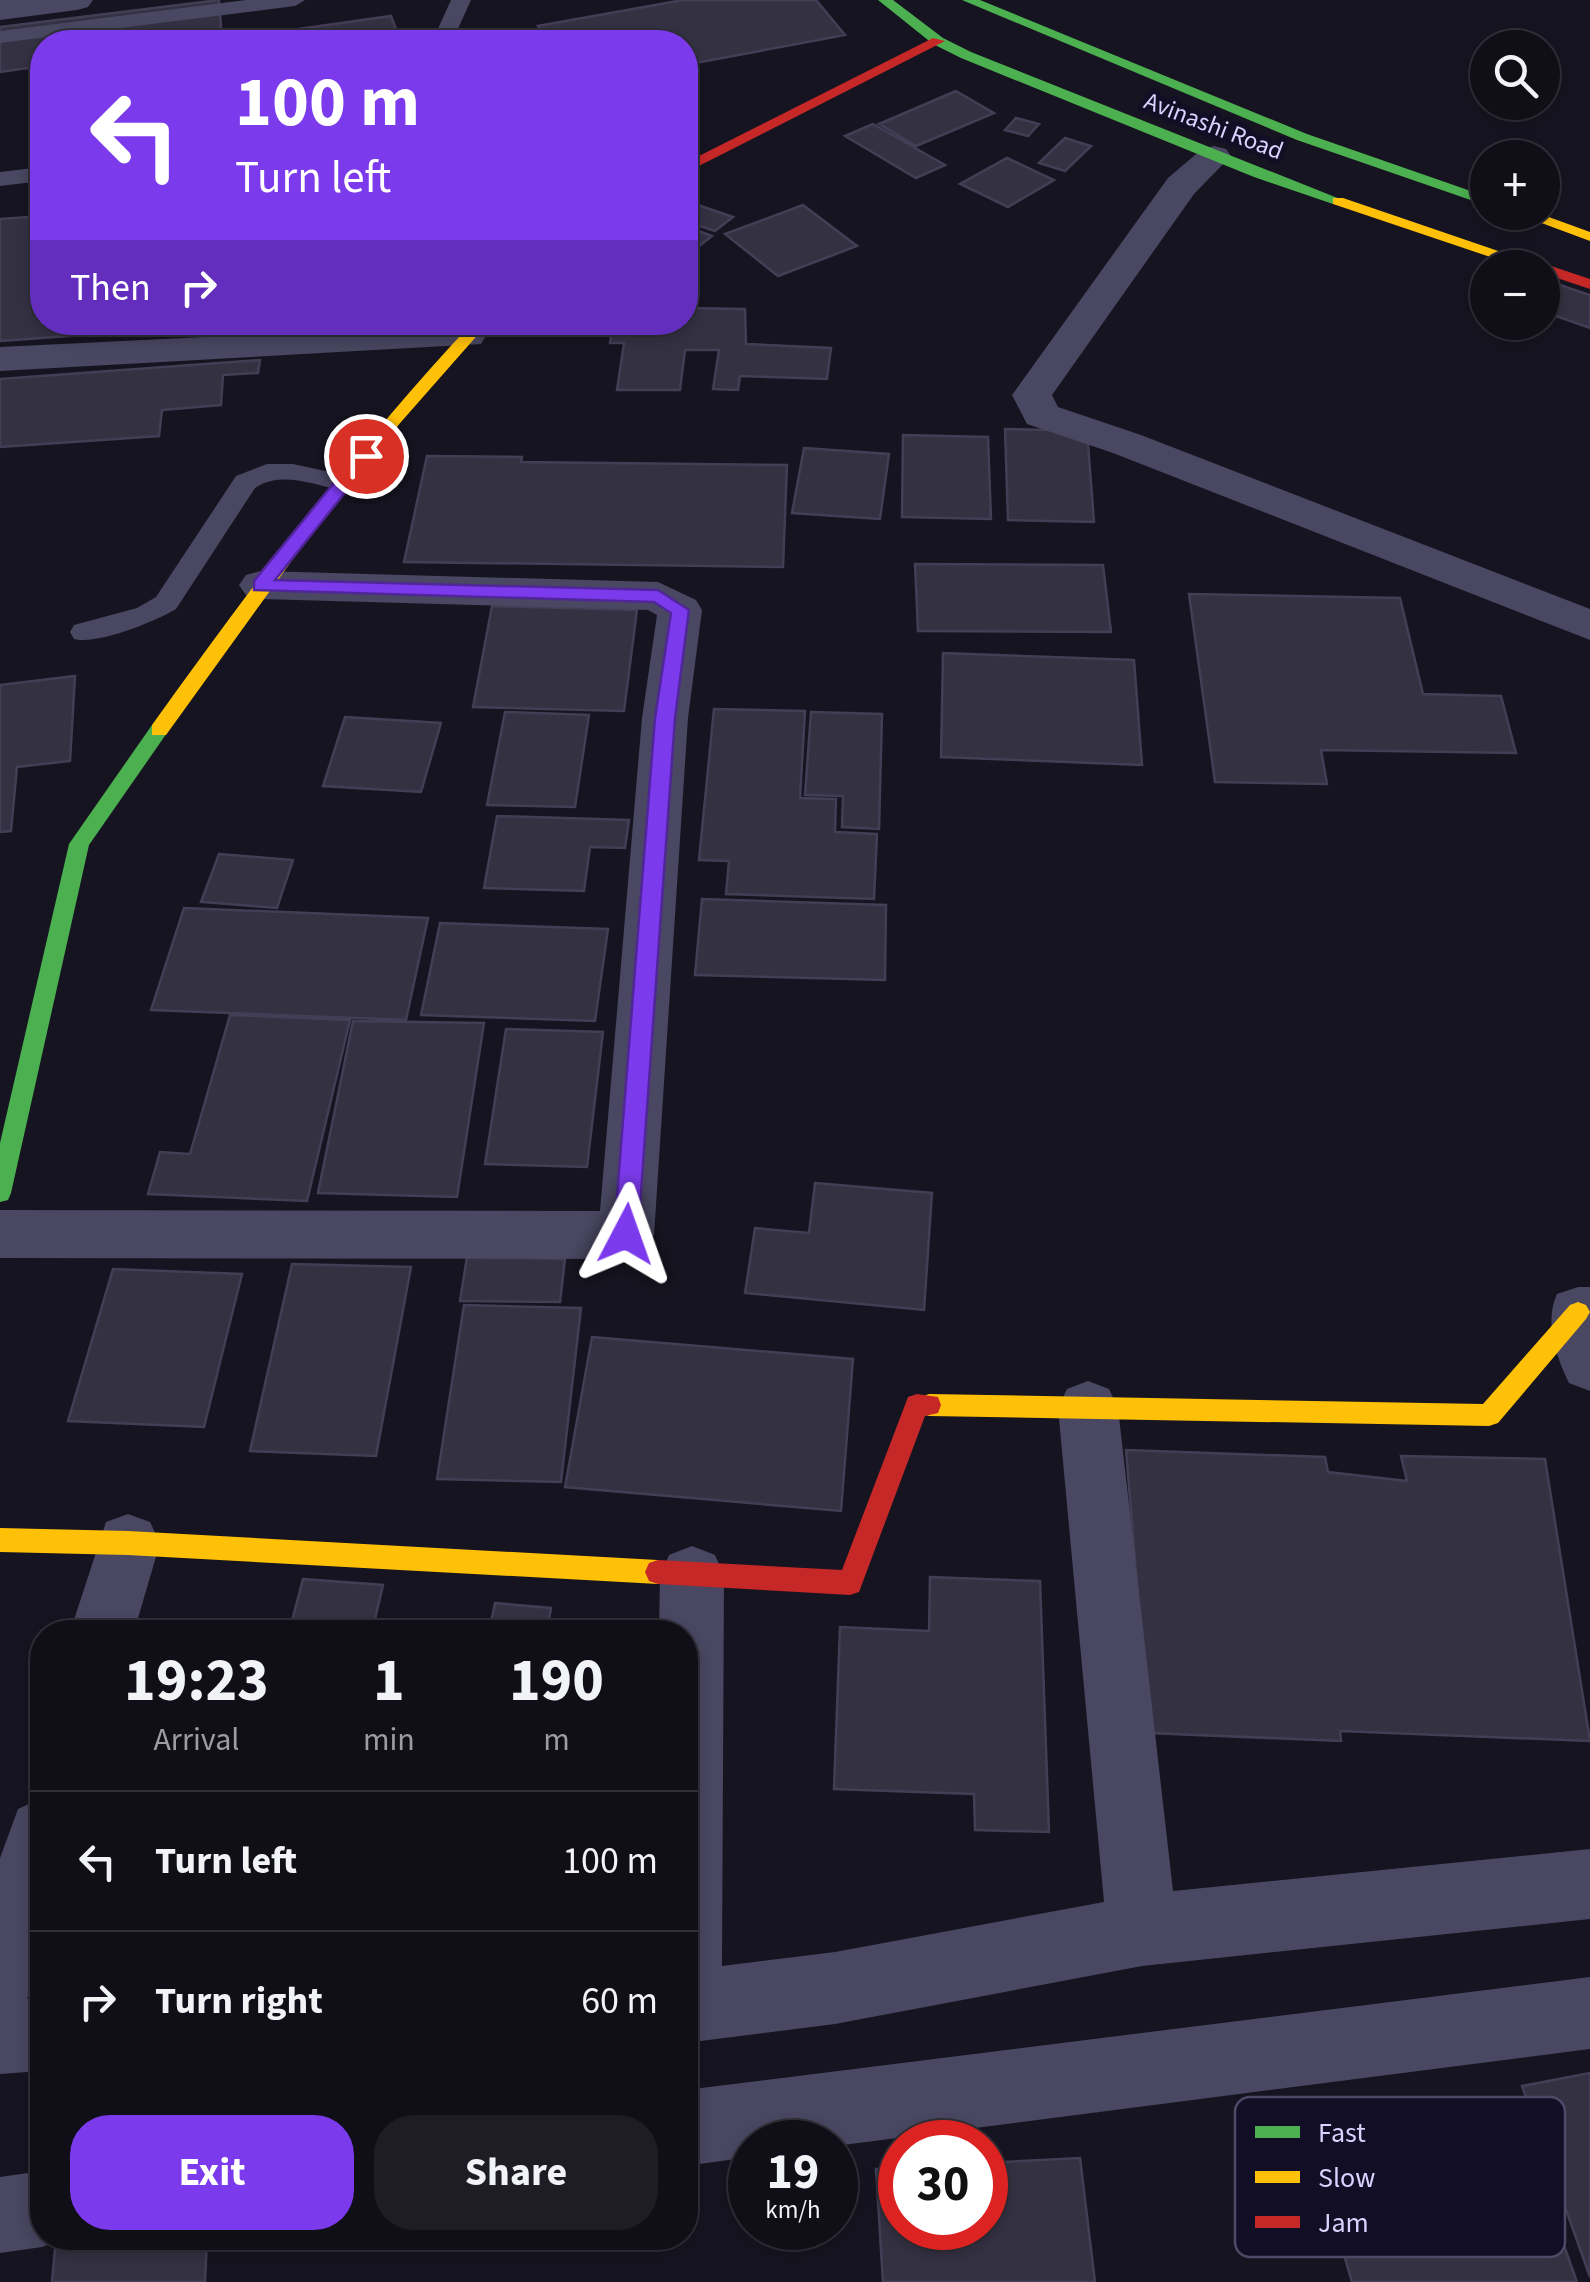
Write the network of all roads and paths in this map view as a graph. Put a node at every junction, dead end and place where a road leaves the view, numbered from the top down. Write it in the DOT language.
graph roads {
  1 [pos="77,0"];
  2 [pos="294,0"];
  3 [pos="461,0"];
  4 [pos="885,0"];
  5 [pos="970,0"];
  6 [pos="0,10"];
  7 [pos="56,30"];
  8 [pos="447,30"];
  9 [pos="30,33"];
  10 [pos="0,37"];
  11 [pos="938,42"];
  12 [pos="1214,156"];
  13 [pos="698,162"];
  14 [pos="30,175"];
  15 [pos="0,179"];
  16 [pos="1470,196"];
  17 [pos="1560,227"];
  18 [pos="1590,237"];
  19 [pos="1488,250"];
  20 [pos="1560,274"];
  21 [pos="1590,284"];
  22 [pos="380,335"];
  23 [pos="470,335"];
  24 [pos="0,359"];
  25 [pos="344,482"];
  26 [pos="261,586"];
  27 [pos="1590,625"];
  28 [pos="84,632"];
  29 [pos="0,1193"];
  30 [pos="0,1234"];
  31 [pos="1586,1330"];
  32 [pos="1088,1408"];
  33 [pos="0,1540"];
  34 [pos="128,1544"];
  35 [pos="692,1576"];
  36 [pos="106,1620"];
  37 [pos="691,1620"];
  38 [pos="30,1874"];
  39 [pos="1590,1884"];
  40 [pos="1142,1930"];
  41 [pos="0,1977"];
  42 [pos="698,2005"];
  43 [pos="1590,2013"];
  44 [pos="30,2036"];
  45 [pos="0,2037"];
  46 [pos="698,2126"];
  47 [pos="30,2211"];
  48 [pos="0,2215"];
  1 -- 6 [label="street"];
  2 -- 7 [label="lane"];
  3 -- 8 [label="lane"];
  4 -- 11 [label="street, Avinashi Road"];
  5 -- 16 [label="street, Avinashi Road"];
  9 -- 10 [label="lane"];
  11 -- 12 [label="street, Avinashi Road"];
  11 -- 13 [label="street"];
  12 -- 19 [label="street, Avinashi Road"];
  12 -- 27 [label="street"];
  14 -- 15 [label="lane"];
  17 -- 18 [label="street"];
  20 -- 21 [label="street, Avinashi Road"];
  22 -- 24 [label="street"];
  23 -- 25 [label="street"];
  25 -- 26 [label="street"];
  25 -- 28 [label="lane"];
  26 -- 29 [label="street"];
  26 -- 30 [label="street"];
  31 -- 32 [label="street"];
  32 -- 35 [label="street"];
  32 -- 40 [label="street"];
  33 -- 34 [label="street"];
  34 -- 35 [label="street"];
  34 -- 36 [label="street"];
  35 -- 37 [label="street"];
  38 -- 41 [label="street"];
  39 -- 40 [label="street"];
  40 -- 42 [label="street"];
  43 -- 46 [label="street"];
  44 -- 45 [label="street"];
  47 -- 48 [label="street"];
}
